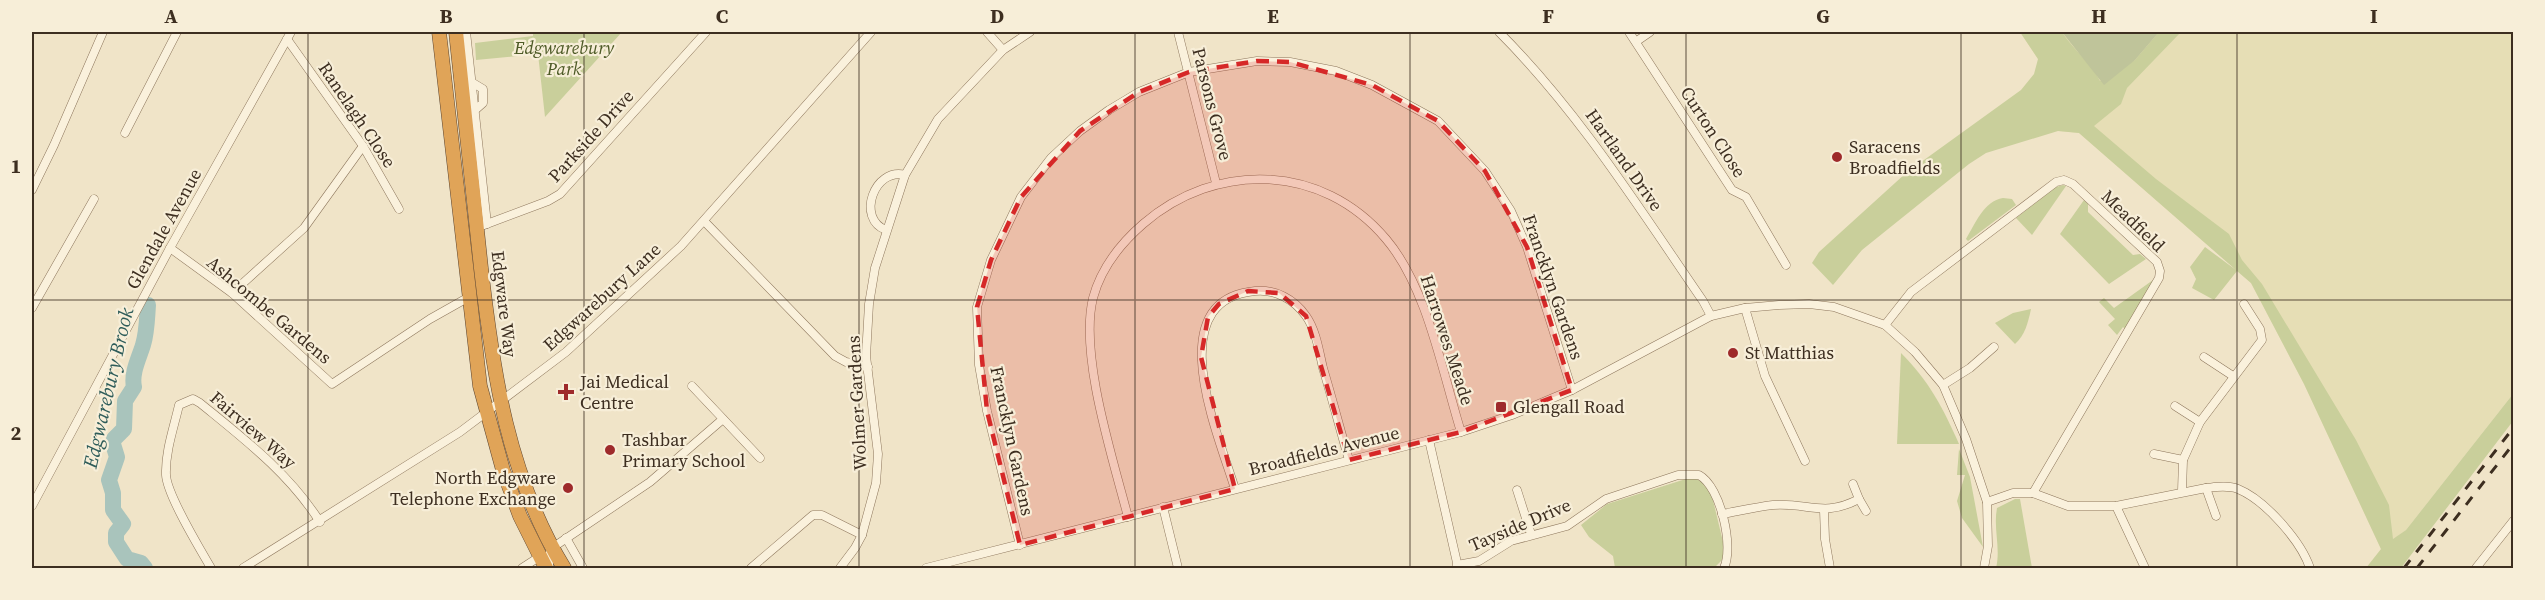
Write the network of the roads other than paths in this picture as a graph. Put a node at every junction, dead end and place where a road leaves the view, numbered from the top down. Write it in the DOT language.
graph roads {
  1 [pos="103,32"];
  2 [pos="177,32"];
  3 [pos="439,32"];
  4 [pos="456,32"];
  5 [pos="466,32"];
  6 [pos="706,32"];
  7 [pos="871,32"];
  8 [pos="987,32"];
  9 [pos="1030,32"];
  10 [pos="1178,32"];
  11 [pos="1499,32"];
  12 [pos="1629,32"];
  13 [pos="1650,32"];
  14 [pos="289,35"];
  15 [pos="1637,41"];
  16 [pos="1002,50"];
  17 [pos="1189,72"];
  18 [pos="125,134"];
  19 [pos="363,146"];
  20 [pos="905,175"];
  21 [pos="1216,183"];
  22 [pos="32,190"];
  23 [pos="94,199"];
  24 [pos="399,209"];
  25 [pos="704,221"];
  26 [pos="481,226"];
  27 [pos="886,230"];
  28 [pos="170,248"];
  29 [pos="1786,266"];
  30 [pos="232,293"];
  31 [pos="469,297"];
  32 [pos="2244,304"];
  33 [pos="32,308"];
  34 [pos="1745,308"];
  35 [pos="1711,316"];
  36 [pos="1885,325"];
  37 [pos="1994,347"];
  38 [pos="2204,357"];
  39 [pos="868,367"];
  40 [pos="2233,376"];
  41 [pos="1944,385"];
  42 [pos="692,386"];
  43 [pos="1572,390"];
  44 [pos="500,403"];
  45 [pos="2175,406"];
  46 [pos="486,414"];
  47 [pos="723,419"];
  48 [pos="2200,422"];
  49 [pos="1461,432"];
  50 [pos="1429,440"];
  51 [pos="2154,454"];
  52 [pos="760,458"];
  53 [pos="1349,460"];
  54 [pos="2183,460"];
  55 [pos="1805,461"];
  56 [pos="1852,484"];
  57 [pos="2206,488"];
  58 [pos="1235,489"];
  59 [pos="1517,490"];
  60 [pos="2182,492"];
  61 [pos="2033,493"];
  62 [pos="1859,499"];
  63 [pos="1987,502"];
  64 [pos="32,506"];
  65 [pos="2116,506"];
  66 [pos="1163,507"];
  67 [pos="1824,510"];
  68 [pos="1866,511"];
  69 [pos="1722,514"];
  70 [pos="2216,516"];
  71 [pos="1128,517"];
  72 [pos="2514,520"];
  73 [pos="320,522"];
  74 [pos="1531,534"];
  75 [pos="862,535"];
  76 [pos="566,538"];
  77 [pos="1020,545"];
  78 [pos="552,548"];
  79 [pos="545,564"];
  80 [pos="1458,567"];
  81 [pos="211,568"];
  82 [pos="243,568"];
  83 [pos="522,568"];
  84 [pos="564,568"];
  85 [pos="583,568"];
  86 [pos="751,568"];
  87 [pos="840,568"];
  88 [pos="926,568"];
  89 [pos="1178,568"];
  90 [pos="1724,568"];
  91 [pos="1830,568"];
  92 [pos="1984,568"];
  93 [pos="2145,568"];
  94 [pos="2310,568"];
  95 [pos="2476,568"];
  1 -- 22 [label="street"];
  2 -- 18 [label="street"];
  3 -- 31 [label="highway, Edgware Way"];
  4 -- 26 [label="highway, Edgware Way"];
  5 -- 26 [label="street, Edgware Way"];
  6 -- 26 [label="street, Parkside Drive"];
  7 -- 25 [label="street, Edgwarebury Lane"];
  8 -- 16 [label="street"];
  9 -- 16 [label="street, Wolmer Gardens"];
  10 -- 17 [label="street, Parsons Grove"];
  11 -- 35 [label="street, Hartland Drive"];
  12 -- 15 [label="street, Curton Close"];
  13 -- 15 [label="street"];
  14 -- 19 [label="street, Ranelagh Close"];
  14 -- 28 [label="street, Glendale Avenue"];
  15 -- 29 [label="street, Curton Close"];
  16 -- 20 [label="street, Wolmer Gardens"];
  17 -- 21 [label="street, Parsons Grove"];
  17 -- 43 [label="street, Francklyn Gardens"];
  17 -- 77 [label="street, Francklyn Gardens"];
  19 -- 24 [label="street, Ranelagh Close"];
  19 -- 30 [label="street"];
  20 -- 27 [label="street, Wolmer Gardens"];
  20 -- 27 [label="street"];
  21 -- 49 [label="street, Harrowes Meade"];
  21 -- 71 [label="street, Harrowes Meade"];
  23 -- 33 [label="street"];
  25 -- 39 [label="street"];
  25 -- 44 [label="street, Edgwarebury Lane"];
  26 -- 44 [label="highway, Edgware Way"];
  27 -- 39 [label="street, Wolmer Gardens"];
  28 -- 30 [label="street, Ashcombe Gardens"];
  28 -- 64 [label="street, Glendale Avenue"];
  30 -- 31 [label="street, Ashcombe Gardens"];
  31 -- 46 [label="highway, Edgware Way"];
  32 -- 40 [label="street"];
  34 -- 35 [label="street, Broadfields Avenue"];
  34 -- 36 [label="street, Broadfields Avenue"];
  34 -- 55 [label="street"];
  35 -- 43 [label="street, Broadfields Avenue"];
  36 -- 41 [label="street"];
  36 -- 61 [label="street, Meadfield"];
  37 -- 41 [label="street"];
  38 -- 40 [label="street"];
  39 -- 75 [label="street, Wolmer Gardens"];
  40 -- 48 [label="street"];
  41 -- 63 [label="street"];
  42 -- 47 [label="street"];
  43 -- 49 [label="street, Broadfields Avenue"];
  44 -- 46 [label="street, Edgwarebury Lane"];
  44 -- 78 [label="highway, Edgware Way"];
  45 -- 48 [label="street"];
  46 -- 73 [label="street, Edgwarebury Lane"];
  46 -- 79 [label="highway, Edgware Way"];
  47 -- 52 [label="street"];
  47 -- 76 [label="street"];
  48 -- 54 [label="street"];
  49 -- 50 [label="street, Broadfields Avenue"];
  50 -- 53 [label="street, Broadfields Avenue"];
  50 -- 80 [label="street"];
  51 -- 54 [label="street"];
  53 -- 58 [label="street, Broadfields Avenue"];
  53 -- 58 [label="street"];
  54 -- 60 [label="street"];
  56 -- 62 [label="street"];
  57 -- 60 [label="street"];
  57 -- 70 [label="street"];
  57 -- 94 [label="street"];
  58 -- 66 [label="street, Broadfields Avenue"];
  59 -- 74 [label="street"];
  60 -- 65 [label="street"];
  61 -- 63 [label="street"];
  61 -- 65 [label="street"];
  62 -- 67 [label="street"];
  62 -- 68 [label="street"];
  63 -- 92 [label="street"];
  65 -- 93 [label="street"];
  66 -- 71 [label="street, Broadfields Avenue"];
  66 -- 89 [label="street"];
  67 -- 69 [label="street"];
  67 -- 91 [label="street"];
  69 -- 74 [label="street, Tayside Drive"];
  69 -- 90 [label="street, Tayside Drive"];
  71 -- 77 [label="street, Broadfields Avenue"];
  72 -- 95 [label="street"];
  73 -- 81 [label="street, Fairview Way"];
  73 -- 82 [label="street, Edgwarebury Lane"];
  74 -- 80 [label="street, Tayside Drive"];
  75 -- 86 [label="street"];
  75 -- 87 [label="street, Wolmer Gardens"];
  76 -- 78 [label="street"];
  76 -- 85 [label="street"];
  77 -- 88 [label="street, Broadfields Avenue"];
  78 -- 79 [label="street"];
  78 -- 84 [label="highway, Edgware Way"];
  79 -- 83 [label="street"];
}
